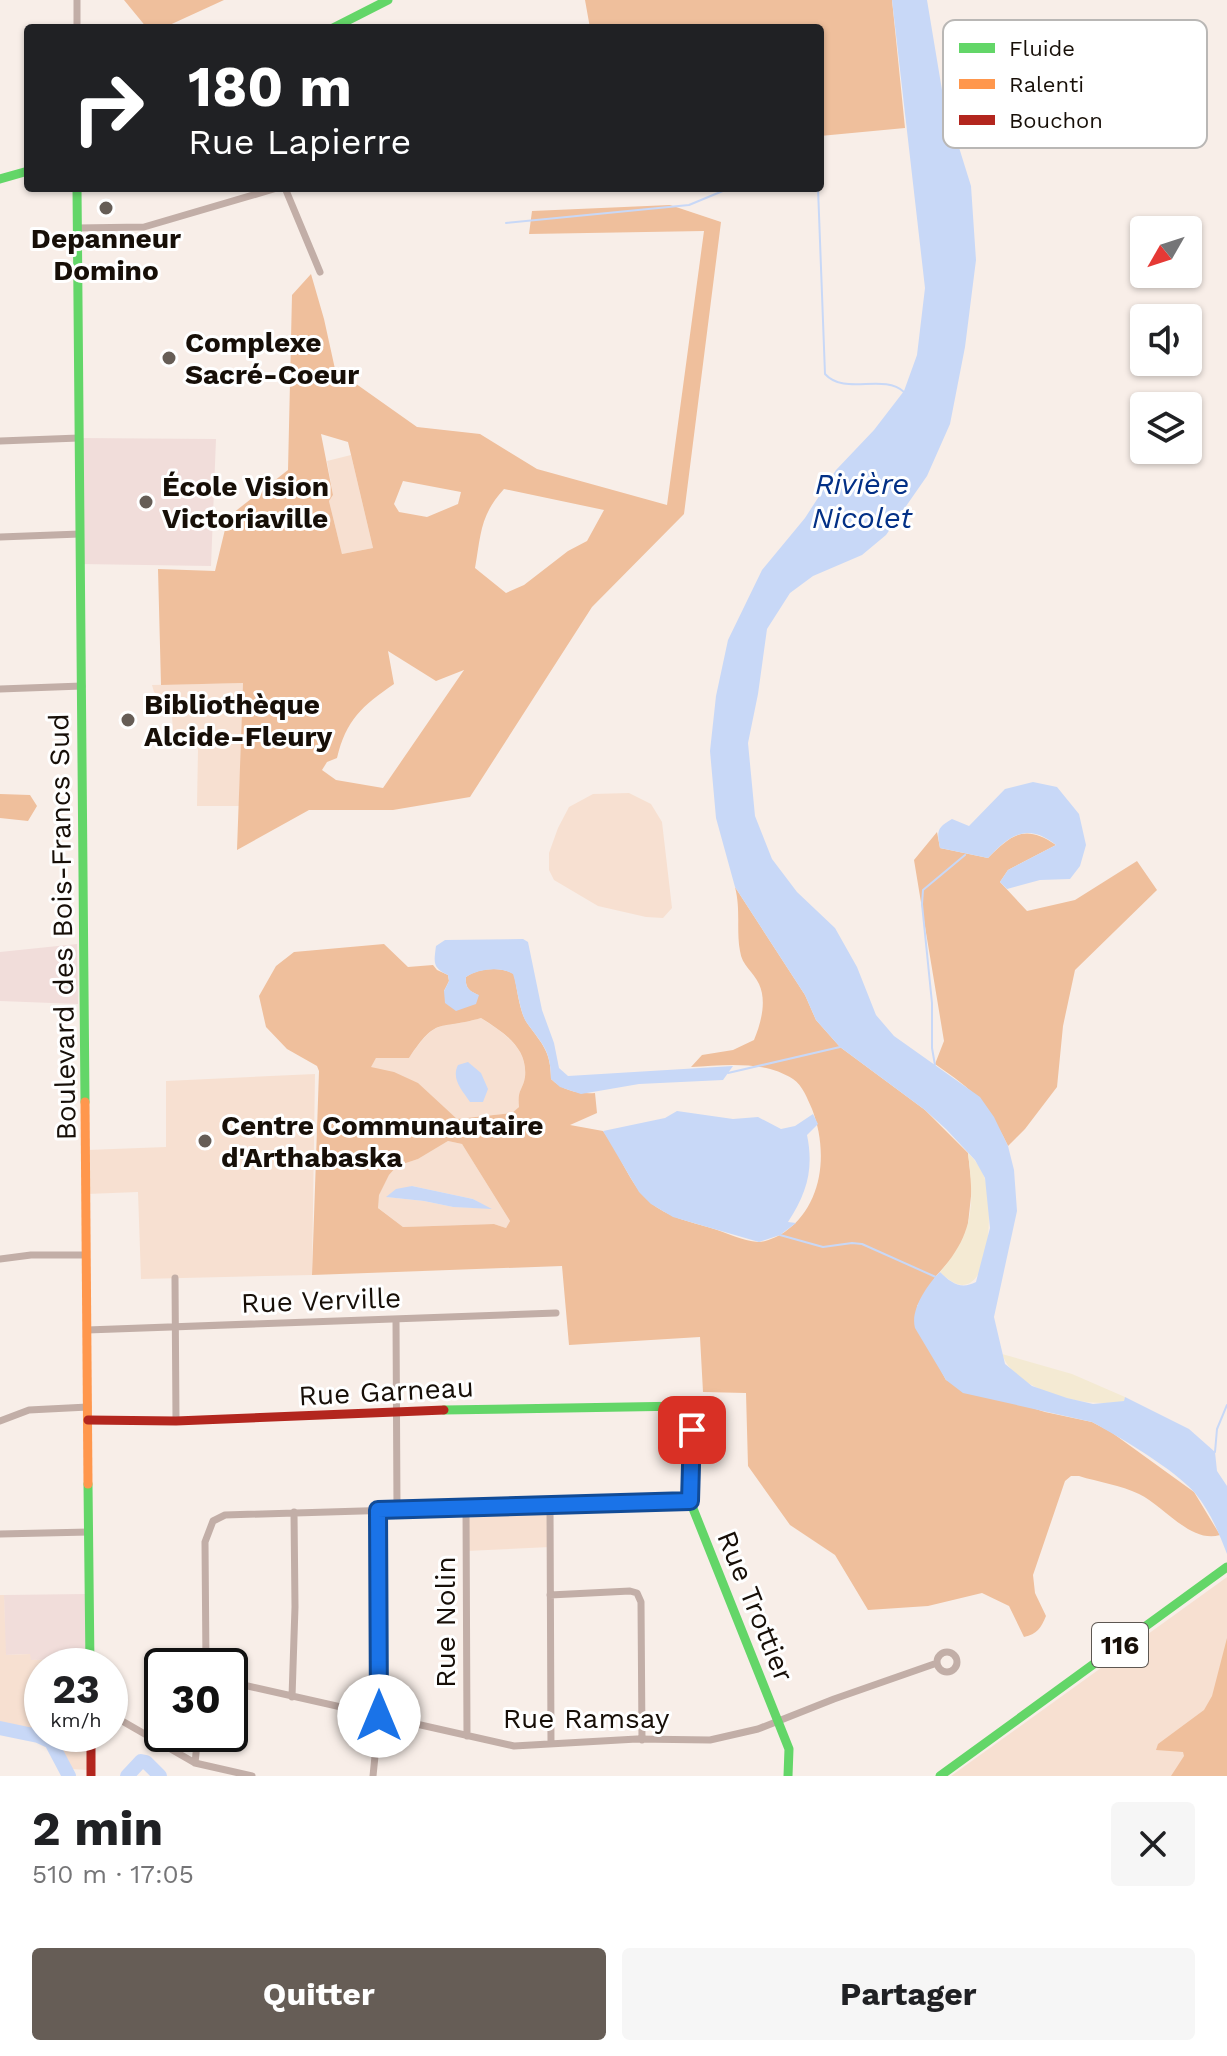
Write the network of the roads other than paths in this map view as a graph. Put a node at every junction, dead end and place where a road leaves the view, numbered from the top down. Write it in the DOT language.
graph roads {
  1 [pos="77,0"];
  2 [pos="388,0"];
  3 [pos="77,24"];
  4 [pos="341,24"];
  5 [pos="24,172"];
  6 [pos="0,179"];
  7 [pos="77,192"];
  8 [pos="263,192"];
  9 [pos="287,192"];
  10 [pos="77,228"];
  11 [pos="320,272"];
  12 [pos="79,438"];
  13 [pos="0,441"];
  14 [pos="80,534"];
  15 [pos="0,537"];
  16 [pos="82,686"];
  17 [pos="0,689"];
  18 [pos="86,1255"];
  19 [pos="0,1259"];
  20 [pos="175,1278"];
  21 [pos="556,1313"];
  22 [pos="396,1319"];
  23 [pos="175,1327"];
  24 [pos="87,1330"];
  25 [pos="685,1406"];
  26 [pos="88,1407"];
  27 [pos="396,1411"];
  28 [pos="88,1420"];
  29 [pos="0,1421"];
  30 [pos="176,1421"];
  31 [pos="690,1501"];
  32 [pos="550,1505"];
  33 [pos="466,1507"];
  34 [pos="397,1509"];
  35 [pos="378,1510"];
  36 [pos="294,1512"];
  37 [pos="89,1532"];
  38 [pos="0,1534"];
  39 [pos="1224,1570"];
  40 [pos="550,1595"];
  41 [pos="90,1648"];
  42 [pos="206,1648"];
  43 [pos="937,1663"];
  44 [pos="248,1686"];
  45 [pos="292,1697"];
  46 [pos="379,1716"];
  47 [pos="779,1722"];
  48 [pos="128,1724"];
  49 [pos="467,1736"];
  50 [pos="642,1740"];
  51 [pos="551,1744"];
  52 [pos="91,1752"];
  53 [pos="196,1752"];
  54 [pos="195,1763"];
  55 [pos="91,1774"];
  56 [pos="252,1776"];
  57 [pos="373,1776"];
  58 [pos="788,1776"];
  59 [pos="940,1776"];
  1 -- 3 [label="street"];
  2 -- 4 [label="street"];
  5 -- 6 [label="street"];
  7 -- 10 [label="street, Boulevard des Bois-Francs Sud"];
  8 -- 10 [label="street"];
  9 -- 11 [label="street"];
  10 -- 12 [label="street, Boulevard des Bois-Francs Sud"];
  12 -- 13 [label="street"];
  12 -- 14 [label="street, Boulevard des Bois-Francs Sud"];
  14 -- 15 [label="street"];
  14 -- 16 [label="street, Boulevard des Bois-Francs Sud"];
  16 -- 17 [label="street"];
  16 -- 18 [label="street, Boulevard des Bois-Francs Sud"];
  18 -- 19 [label="street"];
  18 -- 24 [label="street, Boulevard des Bois-Francs Sud"];
  20 -- 23 [label="street"];
  21 -- 22 [label="street, Rue Verville"];
  22 -- 23 [label="street, Rue Verville"];
  22 -- 27 [label="street"];
  23 -- 24 [label="street, Rue Verville"];
  23 -- 30 [label="street"];
  24 -- 26 [label="street, Boulevard des Bois-Francs Sud"];
  25 -- 27 [label="street, Rue Garneau"];
  25 -- 31 [label="street, Rue Trottier"];
  26 -- 28 [label="street, Boulevard des Bois-Francs Sud"];
  26 -- 29 [label="street"];
  27 -- 30 [label="street, Rue Garneau"];
  27 -- 34 [label="street"];
  28 -- 30 [label="street, Rue Garneau"];
  28 -- 37 [label="street, Boulevard des Bois-Francs Sud"];
  31 -- 32 [label="street"];
  31 -- 47 [label="street, Rue Trottier"];
  32 -- 33 [label="street"];
  32 -- 40 [label="street"];
  33 -- 34 [label="street"];
  33 -- 49 [label="street, Rue Nolin"];
  34 -- 35 [label="street"];
  35 -- 36 [label="street"];
  35 -- 46 [label="street"];
  36 -- 42 [label="street"];
  36 -- 45 [label="street"];
  37 -- 38 [label="street"];
  37 -- 41 [label="street, Boulevard des Bois-Francs Sud"];
  39 -- 59 [label="street, 116"];
  40 -- 50 [label="street"];
  40 -- 51 [label="street"];
  43 -- 47 [label="street, Rue Ramsay"];
  44 -- 45 [label="street, Rue Ramsay"];
  45 -- 46 [label="street, Rue Ramsay"];
  46 -- 49 [label="street, Rue Ramsay"];
  46 -- 57 [label="street"];
  47 -- 50 [label="street, Rue Ramsay"];
  47 -- 58 [label="street, Rue Trottier"];
  48 -- 54 [label="street"];
  49 -- 51 [label="street, Rue Ramsay"];
  50 -- 51 [label="street, Rue Ramsay"];
  52 -- 55 [label="street"];
  53 -- 54 [label="street"];
  54 -- 56 [label="street"];
}
